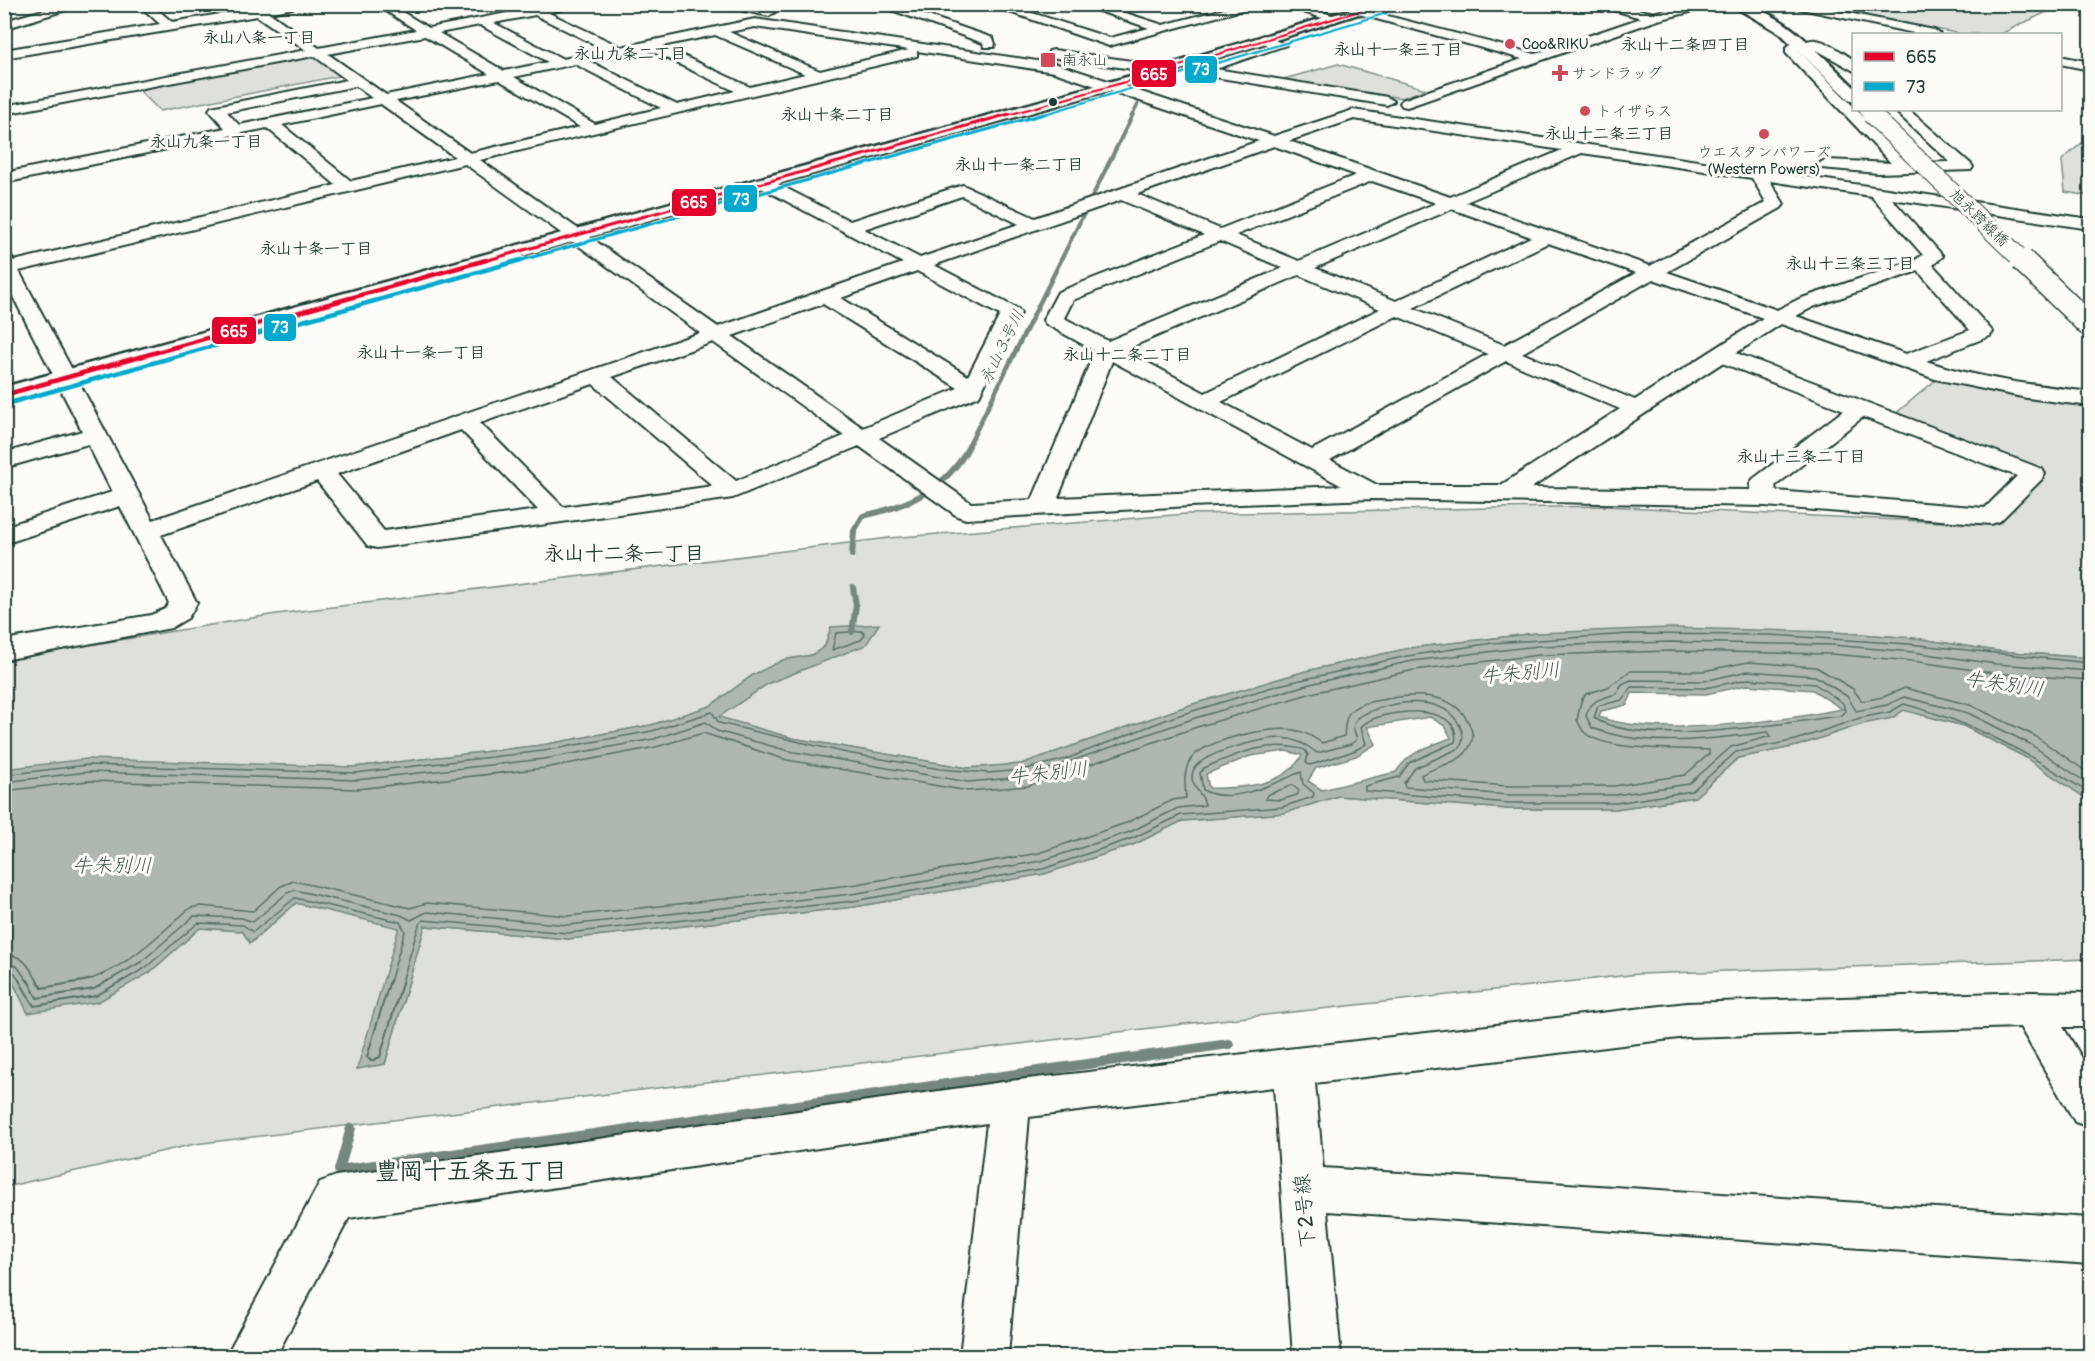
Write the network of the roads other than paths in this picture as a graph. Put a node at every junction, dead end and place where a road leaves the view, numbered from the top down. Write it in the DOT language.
graph roads {
  1 [pos="80,4"];
  2 [pos="143,4"];
  3 [pos="232,4"];
  4 [pos="305,4"];
  5 [pos="380,4"];
  6 [pos="576,4"];
  7 [pos="716,4"];
  8 [pos="880,4"];
  9 [pos="1037,4"];
  10 [pos="1083,4"];
  11 [pos="1259,4"];
  12 [pos="1283,4"];
  13 [pos="1598,4"];
  14 [pos="1717,4"];
  15 [pos="1736,4"];
  16 [pos="1750,4"];
  17 [pos="1783,4"];
  18 [pos="1384,5"];
  19 [pos="1192,7"];
  20 [pos="989,10"];
  21 [pos="1010,11"];
  22 [pos="538,12"];
  23 [pos="1357,12"];
  24 [pos="253,13"];
  25 [pos="481,15"];
  26 [pos="1218,15"];
  27 [pos="1653,17"];
  28 [pos="1335,18"];
  29 [pos="965,21"];
  30 [pos="4,25"];
  31 [pos="942,26"];
  32 [pos="170,27"];
  33 [pos="1164,29"];
  34 [pos="716,31"];
  35 [pos="427,32"];
  36 [pos="1929,33"];
  37 [pos="1263,39"];
  38 [pos="1806,43"];
  39 [pos="989,44"];
  40 [pos="649,45"];
  41 [pos="923,48"];
  42 [pos="619,51"];
  43 [pos="317,52"];
  44 [pos="4,54"];
  45 [pos="1535,58"];
  46 [pos="578,60"];
  47 [pos="2062,60"];
  48 [pos="561,63"];
  49 [pos="1846,66"];
  50 [pos="2091,66"];
  51 [pos="1167,70"];
  52 [pos="501,75"];
  53 [pos="818,75"];
  54 [pos="358,82"];
  55 [pos="1109,85"];
  56 [pos="748,92"];
  57 [pos="1852,94"];
  58 [pos="384,99"];
  59 [pos="1407,104"];
  60 [pos="1442,108"];
  61 [pos="674,109"];
  62 [pos="4,110"];
  63 [pos="1868,111"];
  64 [pos="1885,111"];
  65 [pos="1902,111"];
  66 [pos="270,123"];
  67 [pos="593,129"];
  68 [pos="236,130"];
  69 [pos="1273,141"];
  70 [pos="1582,147"];
  71 [pos="467,159"];
  72 [pos="1812,163"];
  73 [pos="1903,166"];
  74 [pos="1758,174"];
  75 [pos="1372,175"];
  76 [pos="4,178"];
  77 [pos="762,182"];
  78 [pos="348,187"];
  79 [pos="1875,191"];
  80 [pos="1122,194"];
  81 [pos="1453,203"];
  82 [pos="1034,224"];
  83 [pos="2091,224"];
  84 [pos="848,228"];
  85 [pos="575,235"];
  86 [pos="1225,235"];
  87 [pos="1547,236"];
  88 [pos="918,264"];
  89 [pos="1922,264"];
  90 [pos="6,266"];
  91 [pos="1302,268"];
  92 [pos="1651,272"];
  93 [pos="824,296"];
  94 [pos="2091,307"];
  95 [pos="1399,309"];
  96 [pos="1778,318"];
  97 [pos="2091,326"];
  98 [pos="716,334"];
  99 [pos="1106,350"];
  100 [pos="1504,352"];
  101 [pos="1719,354"];
  102 [pos="1907,361"];
  103 [pos="596,375"];
  104 [pos="67,378"];
  105 [pos="972,387"];
  106 [pos="4,395"];
  107 [pos="2091,399"];
  108 [pos="1205,401"];
  109 [pos="1636,408"];
  110 [pos="1860,408"];
  111 [pos="465,421"];
  112 [pos="96,434"];
  113 [pos="862,437"];
  114 [pos="1314,459"];
  115 [pos="4,461"];
  116 [pos="321,470"];
  117 [pos="733,491"];
  118 [pos="1372,492"];
  119 [pos="1506,492"];
  120 [pos="127,495"];
  121 [pos="1766,498"];
  122 [pos="1042,506"];
  123 [pos="558,516"];
  124 [pos="147,531"];
  125 [pos="4,536"];
  126 [pos="4,650"];
  127 [pos="2031,1009"];
  128 [pos="2091,1010"];
  129 [pos="1293,1066"];
  130 [pos="1011,1100"];
  131 [pos="2091,1108"];
  132 [pos="1303,1188"];
  133 [pos="2091,1241"];
  134 [pos="250,1356"];
  135 [pos="984,1356"];
  136 [pos="1317,1356"];
  1 -- 30 [label="street"];
  2 -- 32 [label="street"];
  3 -- 24 [label="street"];
  4 -- 24 [label="street"];
  5 -- 35 [label="street"];
  6 -- 22 [label="street"];
  7 -- 39 [label="street"];
  8 -- 31 [label="street"];
  9 -- 21 [label="street"];
  10 -- 33 [label="street"];
  11 -- 26 [label="street"];
  12 -- 28 [label="street"];
  13 -- 27 [label="street"];
  14 -- 27 [label="street"];
  15 -- 38 [label="main road"];
  16 -- 38 [label="main road"];
  17 -- 36 [label="street"];
  18 -- 23 [label="main road"];
  19 -- 26 [label="street"];
  20 -- 21 [label="street"];
  21 -- 33 [label="street"];
  22 -- 25 [label="street"];
  22 -- 42 [label="street"];
  23 -- 28 [label="main road"];
  23 -- 45 [label="street"];
  24 -- 32 [label="street"];
  24 -- 43 [label="street"];
  25 -- 35 [label="street"];
  25 -- 48 [label="street"];
  26 -- 33 [label="street"];
  27 -- 45 [label="street"];
  28 -- 37 [label="main road"];
  29 -- 31 [label="street"];
  31 -- 39 [label="street"];
  32 -- 44 [label="street"];
  34 -- 40 [label="street"];
  34 -- 41 [label="street"];
  34 -- 53 [label="street"];
  35 -- 43 [label="street"];
  35 -- 52 [label="street"];
  37 -- 51 [label="main road"];
  37 -- 59 [label="street"];
  38 -- 49 [label="main road"];
  38 -- 57 [label="main road"];
  38 -- 73 [label="street"];
  39 -- 51 [label="street"];
  40 -- 42 [label="street"];
  40 -- 56 [label="street"];
  41 -- 53 [label="street"];
  41 -- 55 [label="street"];
  42 -- 46 [label="street"];
  43 -- 54 [label="street"];
  43 -- 62 [label="street"];
  45 -- 59 [label="street"];
  46 -- 48 [label="street"];
  46 -- 61 [label="street"];
  47 -- 50 [label="street"];
  48 -- 52 [label="street"];
  51 -- 55 [label="main road"];
  52 -- 58 [label="street"];
  52 -- 67 [label="street"];
  53 -- 56 [label="street"];
  54 -- 58 [label="street"];
  54 -- 68 [label="street"];
  55 -- 69 [label="street"];
  55 -- 77 [label="main road"];
  56 -- 61 [label="street"];
  58 -- 66 [label="street"];
  58 -- 71 [label="street"];
  59 -- 60 [label="street"];
  61 -- 67 [label="street"];
  63 -- 97 [label="main road, 旭永跨線橋, bridge"];
  64 -- 94 [label="main road, 旭永跨線橋"];
  65 -- 73 [label="street"];
  66 -- 68 [label="street"];
  66 -- 78 [label="street"];
  67 -- 71 [label="street"];
  68 -- 76 [label="street"];
  69 -- 70 [label="street"];
  69 -- 75 [label="street"];
  69 -- 80 [label="street"];
  70 -- 74 [label="street"];
  70 -- 81 [label="street"];
  71 -- 78 [label="street"];
  71 -- 85 [label="street"];
  72 -- 73 [label="street"];
  74 -- 79 [label="street"];
  74 -- 92 [label="street"];
  75 -- 81 [label="street"];
  75 -- 86 [label="street"];
  77 -- 84 [label="street"];
  77 -- 85 [label="main road"];
  78 -- 90 [label="street"];
  79 -- 83 [label="street"];
  79 -- 89 [label="street"];
  80 -- 82 [label="street"];
  80 -- 86 [label="street"];
  81 -- 87 [label="street"];
  81 -- 91 [label="street"];
  82 -- 84 [label="street"];
  82 -- 88 [label="street"];
  84 -- 88 [label="street"];
  85 -- 98 [label="street"];
  85 -- 104 [label="main road"];
  86 -- 91 [label="street"];
  86 -- 99 [label="street"];
  87 -- 92 [label="street"];
  87 -- 95 [label="street"];
  88 -- 93 [label="street"];
  88 -- 105 [label="street"];
  89 -- 96 [label="street"];
  89 -- 102 [label="street"];
  90 -- 104 [label="street"];
  91 -- 95 [label="street"];
  91 -- 99 [label="street"];
  92 -- 96 [label="street"];
  92 -- 100 [label="street"];
  93 -- 98 [label="street"];
  93 -- 105 [label="street"];
  95 -- 100 [label="street"];
  95 -- 108 [label="street"];
  96 -- 101 [label="street"];
  96 -- 102 [label="street"];
  98 -- 103 [label="street"];
  98 -- 113 [label="street"];
  99 -- 108 [label="street"];
  99 -- 122 [label="street"];
  100 -- 109 [label="street"];
  100 -- 114 [label="street"];
  101 -- 109 [label="street"];
  101 -- 110 [label="street"];
  102 -- 107 [label="street"];
  103 -- 111 [label="street"];
  103 -- 117 [label="street"];
  104 -- 106 [label="main road"];
  104 -- 112 [label="street"];
  105 -- 113 [label="street"];
  108 -- 114 [label="street"];
  109 -- 119 [label="street"];
  110 -- 121 [label="street"];
  110 -- 121 [label="street"];
  111 -- 116 [label="street"];
  111 -- 123 [label="street"];
  112 -- 115 [label="street"];
  112 -- 120 [label="street"];
  113 -- 117 [label="street"];
  113 -- 122 [label="street"];
  114 -- 118 [label="street"];
  116 -- 123 [label="street"];
  116 -- 124 [label="street"];
  117 -- 123 [label="street"];
  118 -- 119 [label="street"];
  118 -- 122 [label="street"];
  119 -- 121 [label="street"];
  120 -- 124 [label="street"];
  120 -- 125 [label="street"];
  124 -- 126 [label="street"];
  127 -- 128 [label="street"];
  127 -- 129 [label="street"];
  127 -- 131 [label="street"];
  129 -- 130 [label="street"];
  129 -- 132 [label="street, 下2号線"];
  130 -- 134 [label="street"];
  130 -- 135 [label="street"];
  132 -- 133 [label="street"];
  132 -- 136 [label="street, 下2号線"];
}
